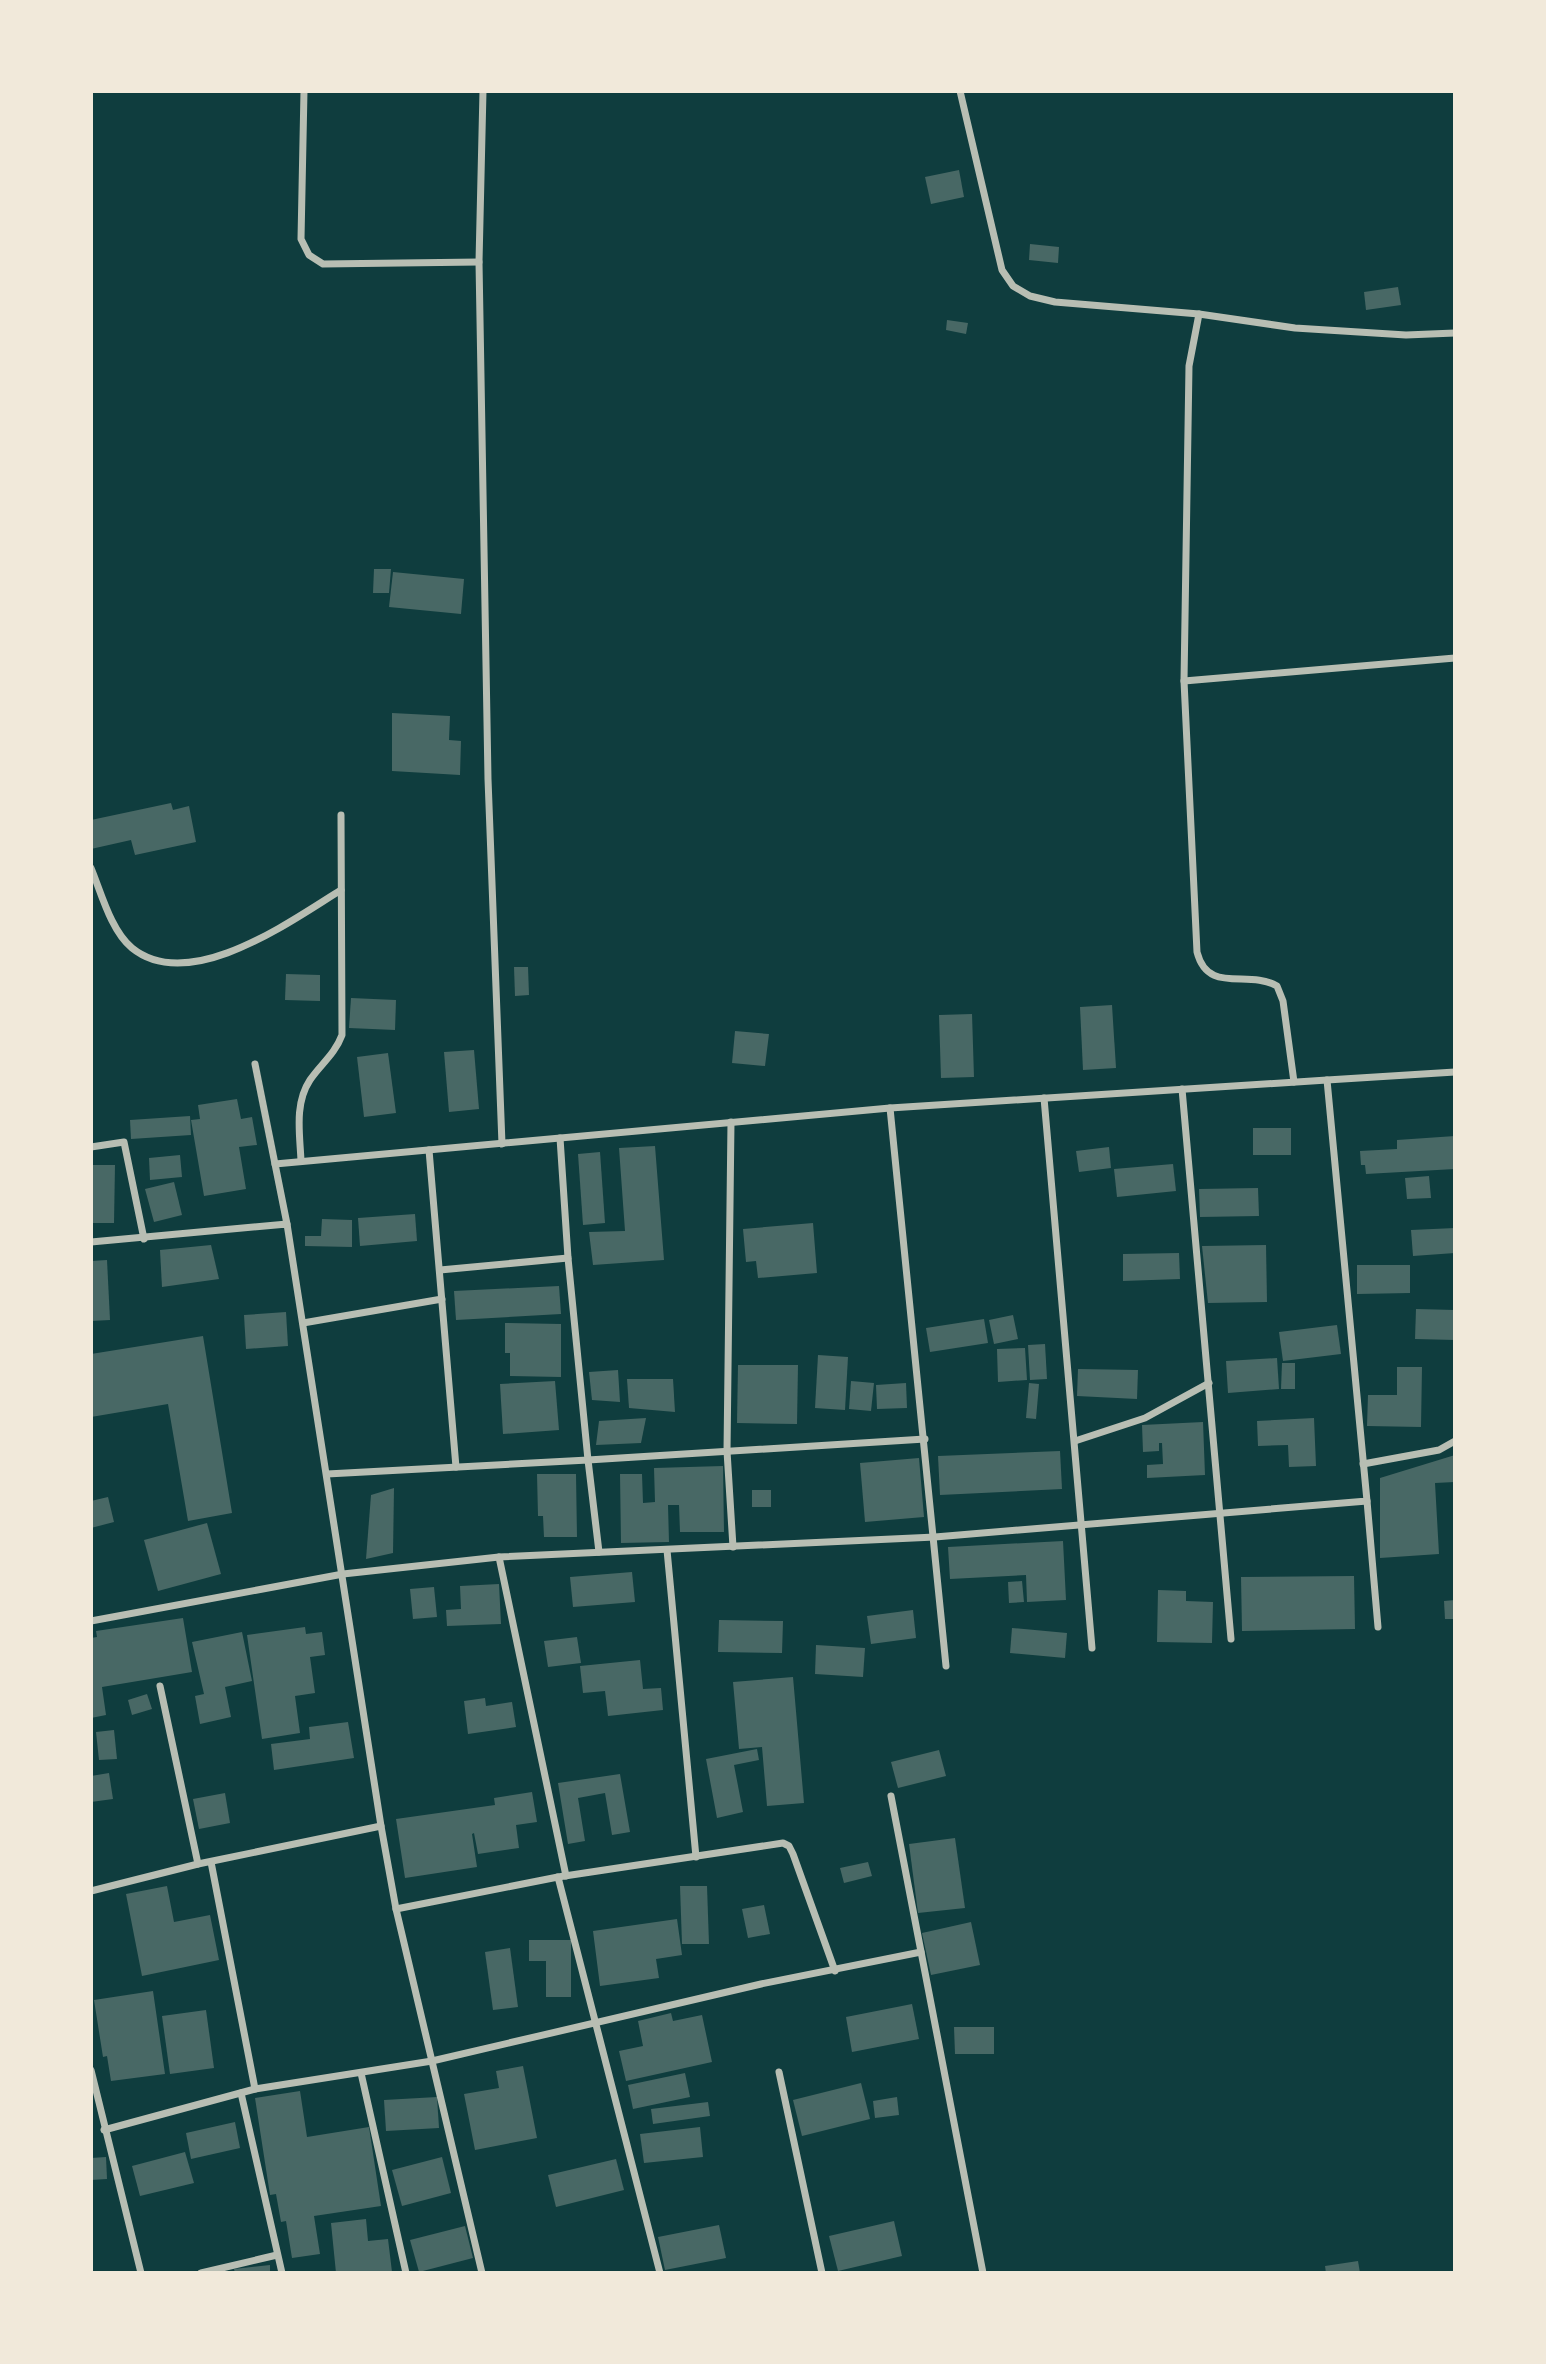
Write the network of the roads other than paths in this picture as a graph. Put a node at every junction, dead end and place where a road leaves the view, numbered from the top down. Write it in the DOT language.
graph roads {
  1 [pos="304,91"];
  2 [pos="483,91"];
  3 [pos="960,91"];
  4 [pos="479,262"];
  5 [pos="1199,314"];
  6 [pos="1455,333"];
  7 [pos="1455,658"];
  8 [pos="1184,681"];
  9 [pos="341,815"];
  10 [pos="91,868"];
  11 [pos="341,890"];
  12 [pos="255,1064"];
  13 [pos="1455,1072"];
  14 [pos="1327,1080"];
  15 [pos="1294,1082"];
  16 [pos="1182,1089"];
  17 [pos="1044,1098"];
  18 [pos="890,1108"];
  19 [pos="731,1122"];
  20 [pos="560,1138"];
  21 [pos="502,1144"];
  22 [pos="91,1147"];
  23 [pos="429,1150"];
  24 [pos="301,1161"];
  25 [pos="275,1164"];
  26 [pos="287,1224"];
  27 [pos="144,1239"];
  28 [pos="91,1242"];
  29 [pos="568,1258"];
  30 [pos="440,1270"];
  31 [pos="442,1299"];
  32 [pos="303,1323"];
  33 [pos="1209,1383"];
  34 [pos="925,1439"];
  35 [pos="1075,1441"];
  36 [pos="1455,1441"];
  37 [pos="727,1451"];
  38 [pos="588,1460"];
  39 [pos="1363,1464"];
  40 [pos="456,1466"];
  41 [pos="327,1474"];
  42 [pos="1367,1500"];
  43 [pos="1222,1513"];
  44 [pos="1082,1525"];
  45 [pos="935,1537"];
  46 [pos="733,1547"];
  47 [pos="667,1550"];
  48 [pos="599,1552"];
  49 [pos="499,1557"];
  50 [pos="343,1574"];
  51 [pos="91,1621"];
  52 [pos="1378,1627"];
  53 [pos="1231,1639"];
  54 [pos="1092,1648"];
  55 [pos="946,1665"];
  56 [pos="160,1686"];
  57 [pos="891,1796"];
  58 [pos="381,1826"];
  59 [pos="696,1857"];
  60 [pos="211,1862"];
  61 [pos="198,1864"];
  62 [pos="566,1876"];
  63 [pos="558,1877"];
  64 [pos="91,1891"];
  65 [pos="396,1909"];
  66 [pos="921,1952"];
  67 [pos="835,1970"];
  68 [pos="597,2022"];
  69 [pos="432,2061"];
  70 [pos="91,2070"];
  71 [pos="779,2072"];
  72 [pos="361,2073"];
  73 [pos="255,2089"];
  74 [pos="241,2094"];
  75 [pos="104,2130"];
  76 [pos="277,2255"];
  77 [pos="141,2273"];
  78 [pos="201,2273"];
  79 [pos="282,2273"];
  80 [pos="406,2273"];
  81 [pos="482,2273"];
  82 [pos="660,2273"];
  83 [pos="822,2273"];
  84 [pos="984,2273"];
  1 -- 4 [label="street"];
  2 -- 4 [label="street"];
  3 -- 5 [label="street"];
  4 -- 21 [label="street"];
  5 -- 6 [label="street"];
  5 -- 8 [label="street"];
  7 -- 8 [label="street"];
  8 -- 15 [label="street"];
  9 -- 11 [label="street"];
  10 -- 11 [label="street"];
  11 -- 24 [label="street"];
  12 -- 25 [label="street"];
  13 -- 14 [label="street"];
  14 -- 15 [label="street"];
  14 -- 39 [label="street"];
  15 -- 16 [label="street"];
  16 -- 17 [label="street"];
  16 -- 33 [label="street"];
  17 -- 18 [label="street"];
  17 -- 35 [label="street"];
  18 -- 19 [label="street"];
  18 -- 34 [label="street"];
  19 -- 20 [label="street"];
  19 -- 37 [label="street"];
  20 -- 21 [label="street"];
  20 -- 29 [label="street"];
  21 -- 23 [label="street"];
  22 -- 27 [label="street"];
  23 -- 24 [label="street"];
  23 -- 30 [label="street"];
  24 -- 25 [label="street"];
  25 -- 26 [label="street"];
  26 -- 27 [label="street"];
  26 -- 32 [label="street"];
  27 -- 28 [label="street"];
  29 -- 30 [label="street"];
  29 -- 38 [label="street"];
  30 -- 31 [label="street"];
  31 -- 32 [label="street"];
  31 -- 40 [label="street"];
  32 -- 41 [label="street"];
  33 -- 35 [label="street"];
  33 -- 43 [label="street"];
  34 -- 37 [label="street"];
  34 -- 45 [label="street"];
  35 -- 44 [label="street"];
  36 -- 39 [label="street"];
  37 -- 38 [label="street"];
  37 -- 46 [label="street"];
  38 -- 40 [label="street"];
  38 -- 48 [label="street"];
  39 -- 42 [label="street"];
  40 -- 41 [label="street"];
  41 -- 50 [label="street"];
  42 -- 43 [label="street"];
  42 -- 52 [label="street"];
  43 -- 44 [label="street"];
  43 -- 53 [label="street"];
  44 -- 45 [label="street"];
  44 -- 54 [label="street"];
  45 -- 46 [label="street"];
  45 -- 55 [label="street"];
  46 -- 47 [label="street"];
  47 -- 48 [label="street"];
  47 -- 59 [label="street"];
  48 -- 49 [label="street"];
  49 -- 50 [label="street"];
  49 -- 62 [label="street"];
  50 -- 51 [label="street"];
  50 -- 58 [label="street"];
  56 -- 61 [label="street"];
  57 -- 66 [label="street"];
  58 -- 60 [label="street"];
  58 -- 65 [label="street"];
  59 -- 62 [label="street"];
  59 -- 67 [label="street"];
  60 -- 61 [label="street"];
  60 -- 73 [label="street"];
  61 -- 64 [label="street"];
  62 -- 63 [label="street"];
  63 -- 65 [label="street"];
  63 -- 68 [label="street"];
  65 -- 69 [label="street"];
  66 -- 67 [label="street"];
  66 -- 84 [label="street"];
  67 -- 68 [label="street"];
  68 -- 69 [label="street"];
  68 -- 82 [label="street"];
  69 -- 72 [label="street"];
  69 -- 81 [label="street"];
  70 -- 75 [label="street"];
  71 -- 83 [label="street"];
  72 -- 73 [label="street"];
  72 -- 80 [label="street"];
  73 -- 74 [label="street"];
  74 -- 75 [label="street"];
  74 -- 76 [label="street"];
  75 -- 77 [label="street"];
  76 -- 78 [label="street"];
  76 -- 79 [label="street"];
}
